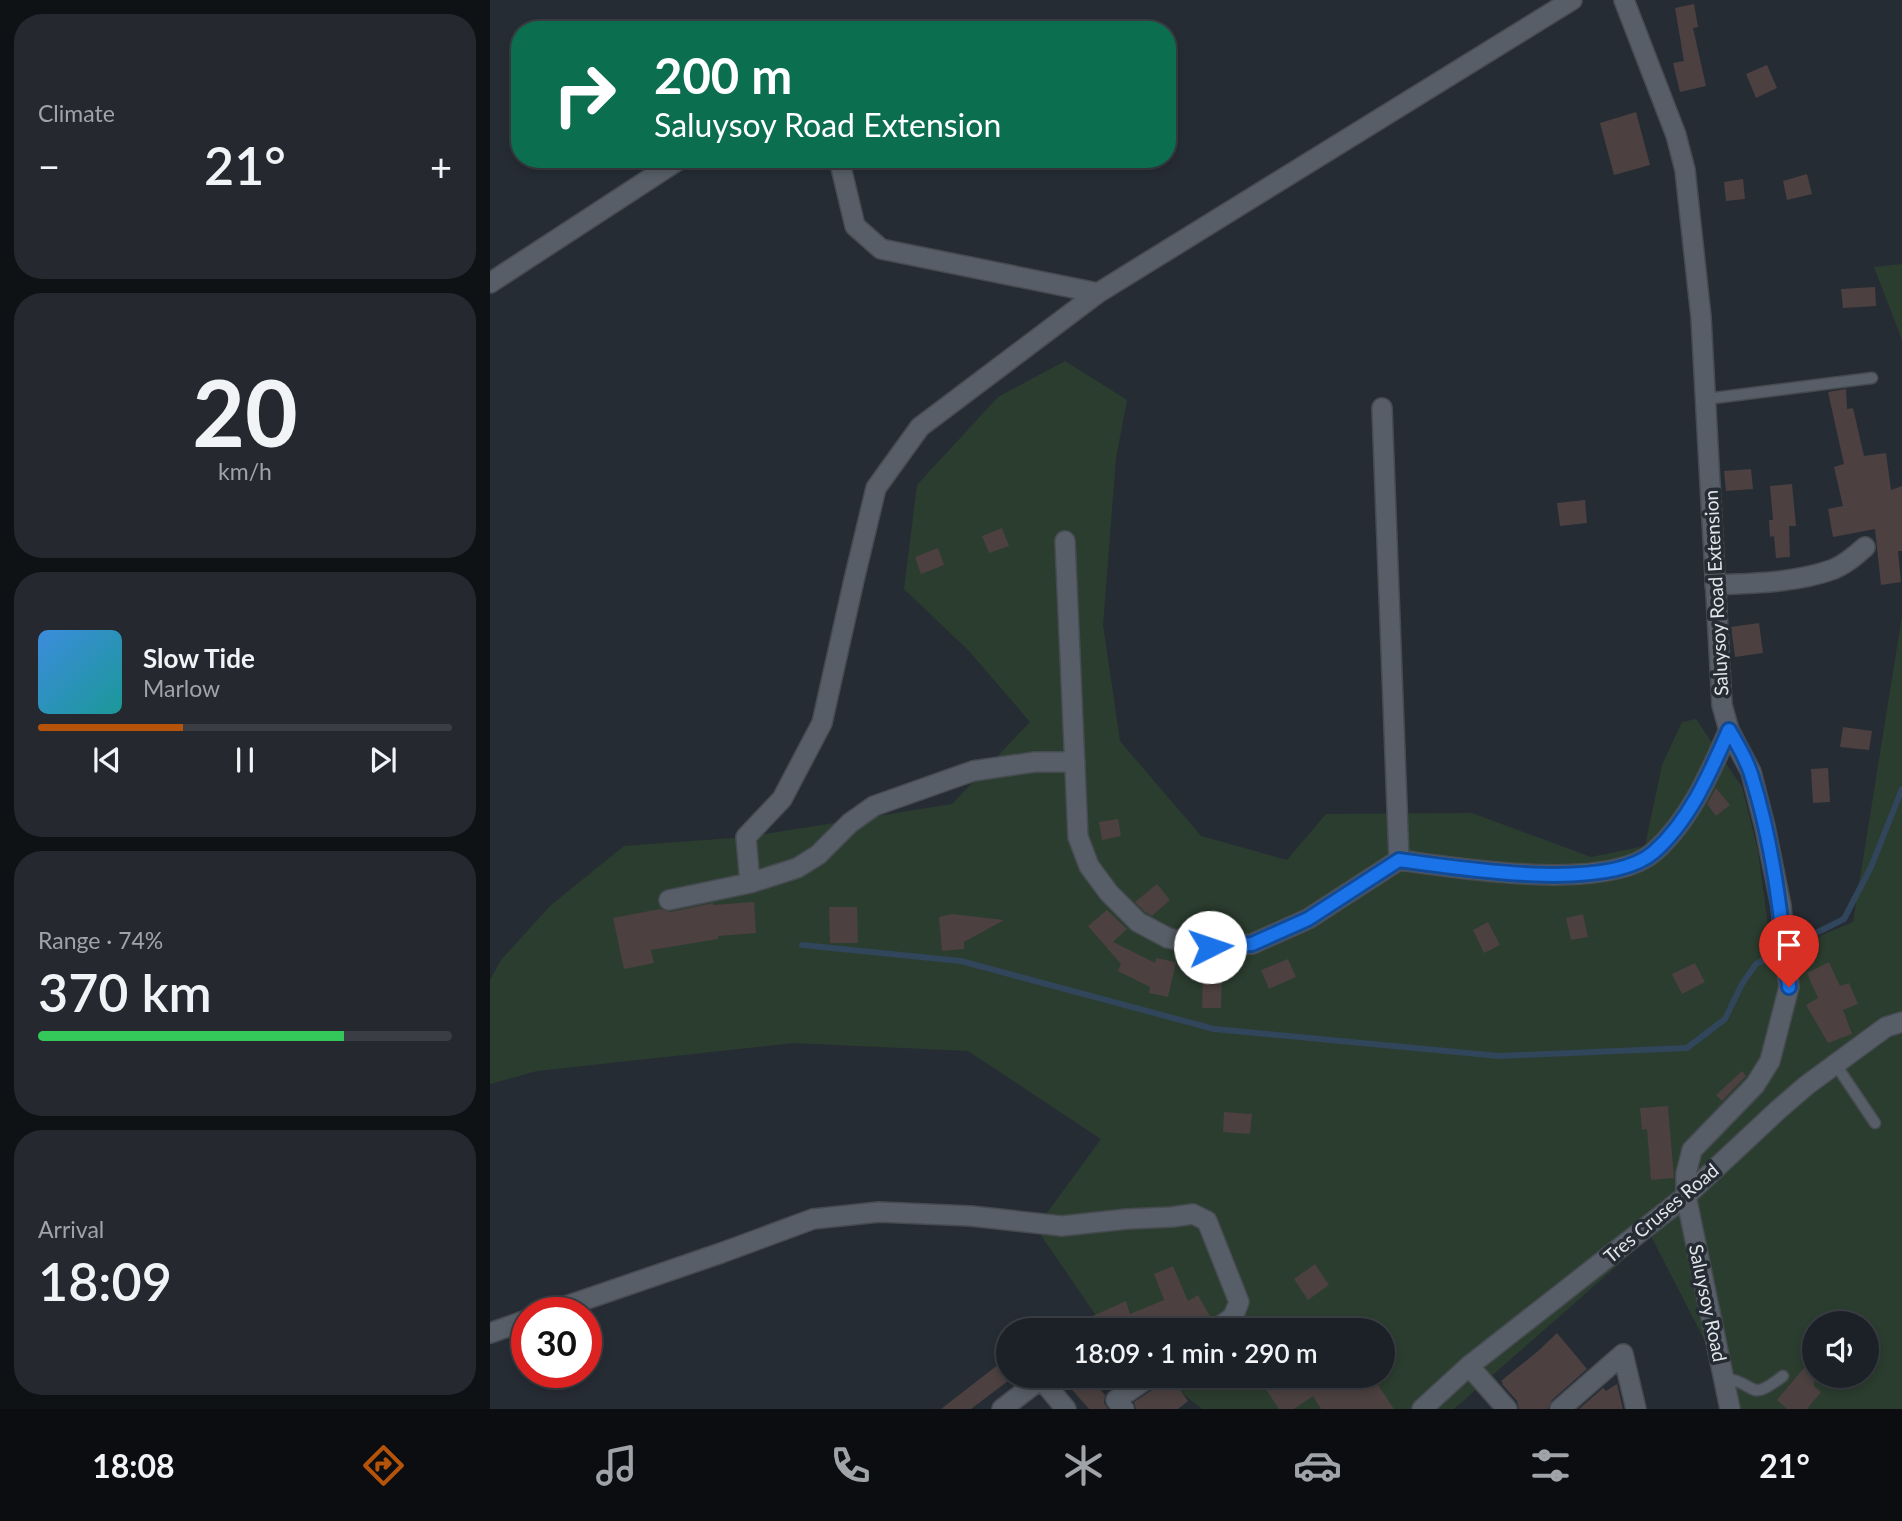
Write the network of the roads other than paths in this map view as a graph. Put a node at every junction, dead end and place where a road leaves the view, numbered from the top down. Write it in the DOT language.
graph roads {
  1 [pos="1572,0"];
  2 [pos="1624,0"];
  3 [pos="666,168"];
  4 [pos="841,168"];
  5 [pos="490,283"];
  6 [pos="1098,293"];
  7 [pos="1872,378"];
  8 [pos="1706,399"];
  9 [pos="1382,408"];
  10 [pos="1065,541"];
  11 [pos="1865,547"];
  12 [pos="1715,586"];
  13 [pos="1729,730"];
  14 [pos="1075,762"];
  15 [pos="1399,860"];
  16 [pos="750,883"];
  17 [pos="669,900"];
  18 [pos="1902,1023"];
  19 [pos="1836,1065"];
  20 [pos="1875,1123"];
  21 [pos="1686,1196"];
  22 [pos="593,1297"];
  23 [pos="1232,1318"];
  24 [pos="511,1326"];
  25 [pos="490,1333"];
  26 [pos="1469,1366"];
  27 [pos="1783,1376"];
  28 [pos="1724,1378"];
  29 [pos="1133,1388"];
  30 [pos="1006,1408"];
  31 [pos="1066,1409"];
  32 [pos="1124,1409"];
  33 [pos="1422,1409"];
  34 [pos="1507,1409"];
  35 [pos="1560,1409"];
  36 [pos="1636,1409"];
  37 [pos="1730,1409"];
  1 -- 6 [label="street"];
  2 -- 8 [label="street, Saluysoy Road Extension"];
  3 -- 5 [label="street"];
  4 -- 6 [label="street"];
  6 -- 16 [label="street"];
  7 -- 8 [label="lane"];
  8 -- 12 [label="street, Saluysoy Road Extension"];
  9 -- 15 [label="street"];
  10 -- 14 [label="street"];
  11 -- 12 [label="street"];
  12 -- 13 [label="street, Saluysoy Road Extension"];
  13 -- 15 [label="street"];
  13 -- 21 [label="street, Saluysoy Road Extension"];
  14 -- 15 [label="street"];
  14 -- 16 [label="street"];
  16 -- 17 [label="street"];
  18 -- 19 [label="street, Tres Cruses Road"];
  19 -- 20 [label="lane"];
  19 -- 21 [label="street, Tres Cruses Road"];
  21 -- 26 [label="street, Tres Cruses Road"];
  21 -- 28 [label="street, Saluysoy Road"];
  22 -- 23 [label="street"];
  24 -- 25 [label="street"];
  26 -- 33 [label="street, Tres Cruses Road"];
  26 -- 34 [label="street"];
  27 -- 28 [label="lane"];
  28 -- 37 [label="street, Saluysoy Road"];
  29 -- 32 [label="street"];
  30 -- 31 [label="street"];
  35 -- 36 [label="street"];
}
